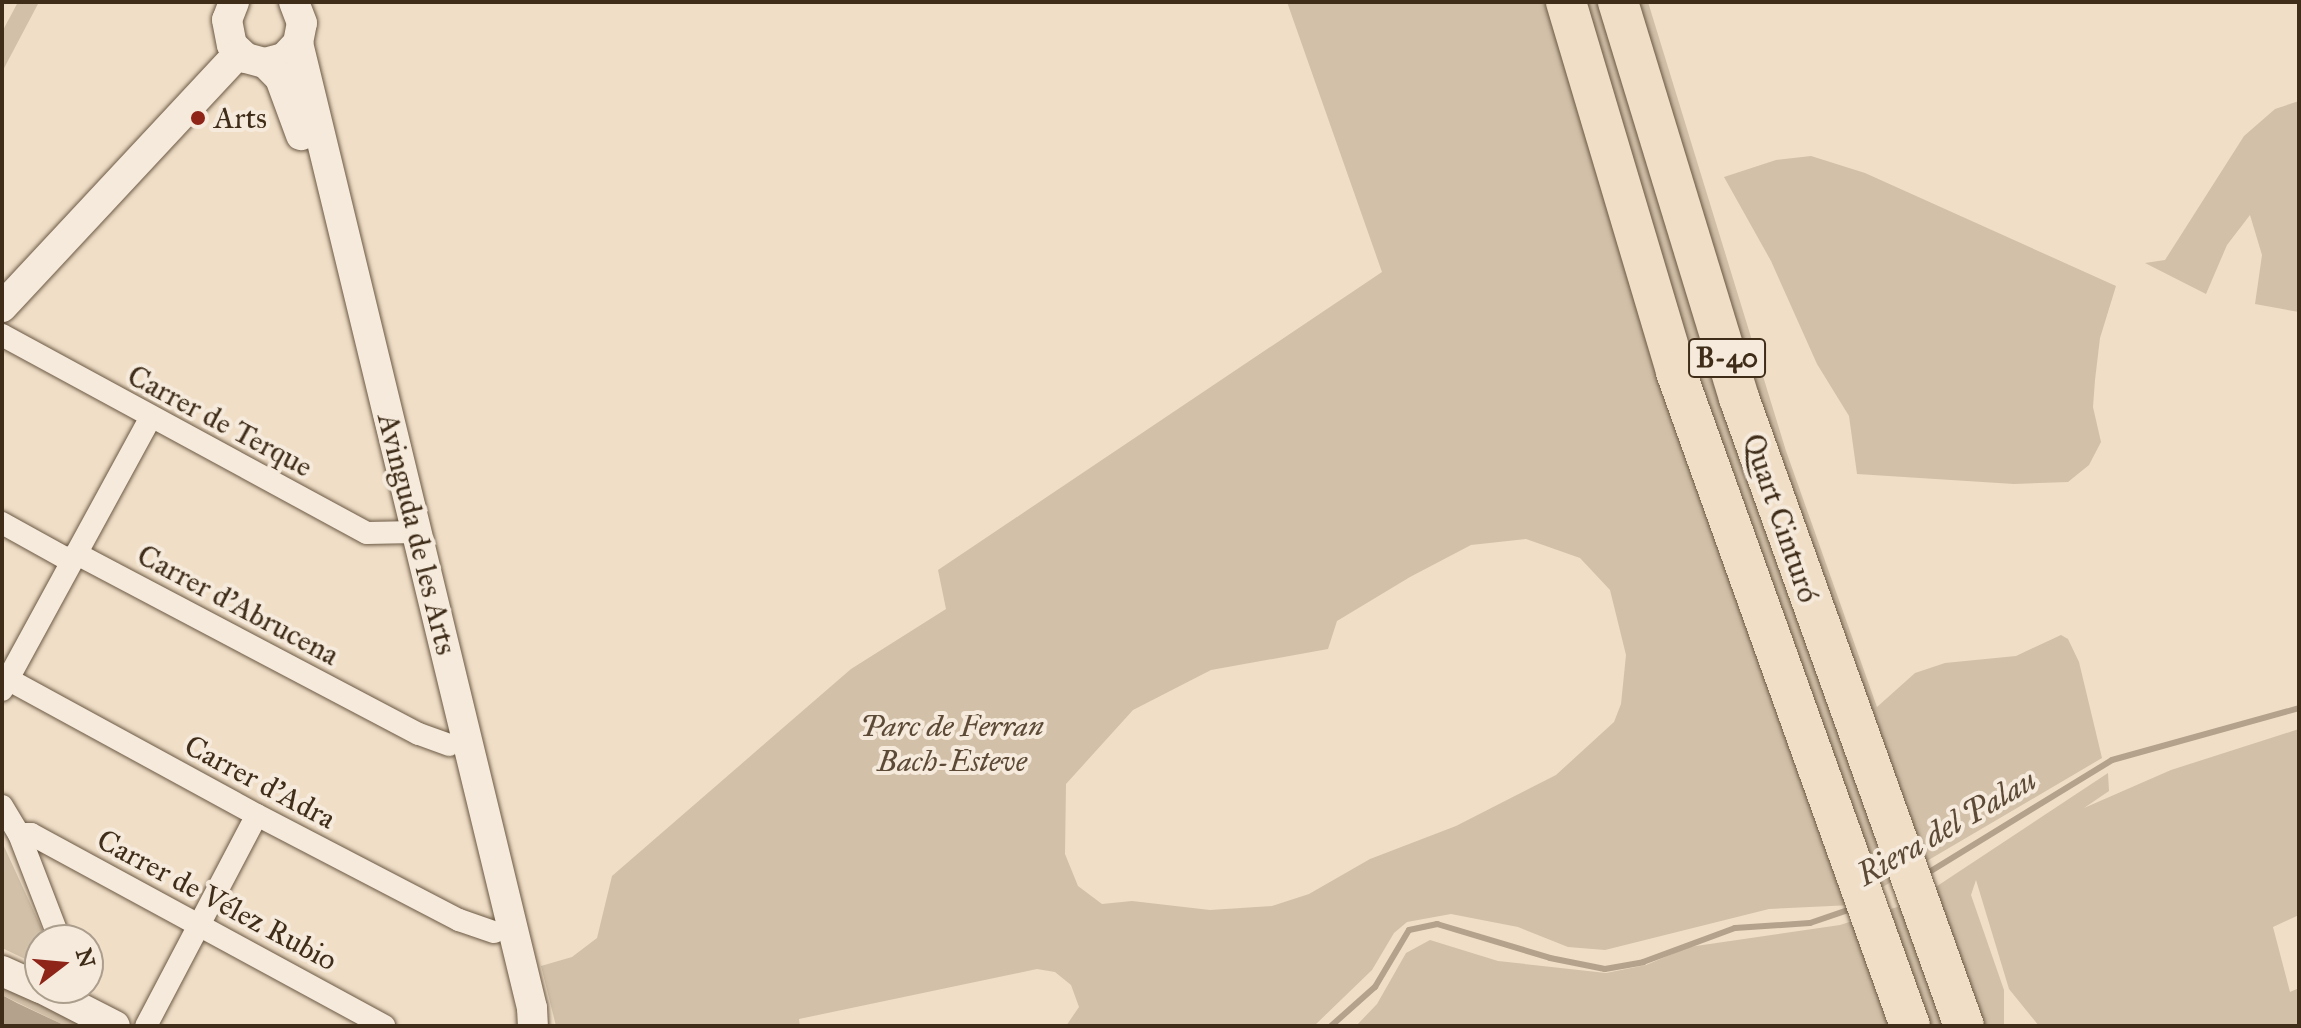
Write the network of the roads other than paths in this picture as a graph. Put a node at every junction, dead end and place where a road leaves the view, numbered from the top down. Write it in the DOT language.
graph roads {
  1 [pos="234,2"];
  2 [pos="294,2"];
  3 [pos="1566,2"];
  4 [pos="1618,2"];
  5 [pos="298,43"];
  6 [pos="252,58"];
  7 [pos="2,307"];
  8 [pos="2,335"];
  9 [pos="150,419"];
  10 [pos="2,523"];
  11 [pos="407,534"];
  12 [pos="77,554"];
  13 [pos="4,682"];
  14 [pos="449,745"];
  15 [pos="2,806"];
  16 [pos="257,815"];
  17 [pos="19,834"];
  18 [pos="54,924"];
  19 [pos="203,925"];
  20 [pos="494,932"];
  21 [pos="2,971"];
  22 [pos="24,980"];
  23 [pos="75,1004"];
  24 [pos="115,1026"];
  25 [pos="146,1026"];
  26 [pos="384,1026"];
  27 [pos="514,1026"];
  28 [pos="533,1026"];
  29 [pos="1910,1026"];
  30 [pos="1964,1026"];
  1 -- 6 [label="main road, Avinguda de les Arts"];
  2 -- 5 [label="main road, Avinguda de les Arts"];
  3 -- 29 [label="highway, Quart Cinturó / B-40"];
  4 -- 30 [label="highway, Quart Cinturó / B-40"];
  5 -- 6 [label="main road"];
  5 -- 11 [label="main road, Avinguda de les Arts"];
  6 -- 7 [label="main road"];
  6 -- 11 [label="main road, Avinguda de les Arts"];
  8 -- 9 [label="street, Carrer de Terque"];
  9 -- 11 [label="street, Carrer de Terque"];
  9 -- 12 [label="street"];
  10 -- 12 [label="street, Carrer d'Abrucena"];
  11 -- 14 [label="main road, Avinguda de les Arts"];
  11 -- 28 [label="main road, Avinguda de les Arts"];
  12 -- 13 [label="street"];
  12 -- 14 [label="street, Carrer d'Abrucena"];
  13 -- 16 [label="street, Carrer d'Adra"];
  14 -- 20 [label="main road, Avinguda de les Arts"];
  15 -- 17 [label="street"];
  16 -- 19 [label="street"];
  16 -- 20 [label="street, Carrer d'Adra"];
  17 -- 18 [label="street"];
  17 -- 19 [label="street, Carrer de Vélez Rubio"];
  19 -- 25 [label="street"];
  19 -- 26 [label="street, Carrer de Vélez Rubio"];
  20 -- 27 [label="main road, Avinguda de les Arts"];
  21 -- 22 [label="main road"];
  23 -- 24 [label="main road"];
}
